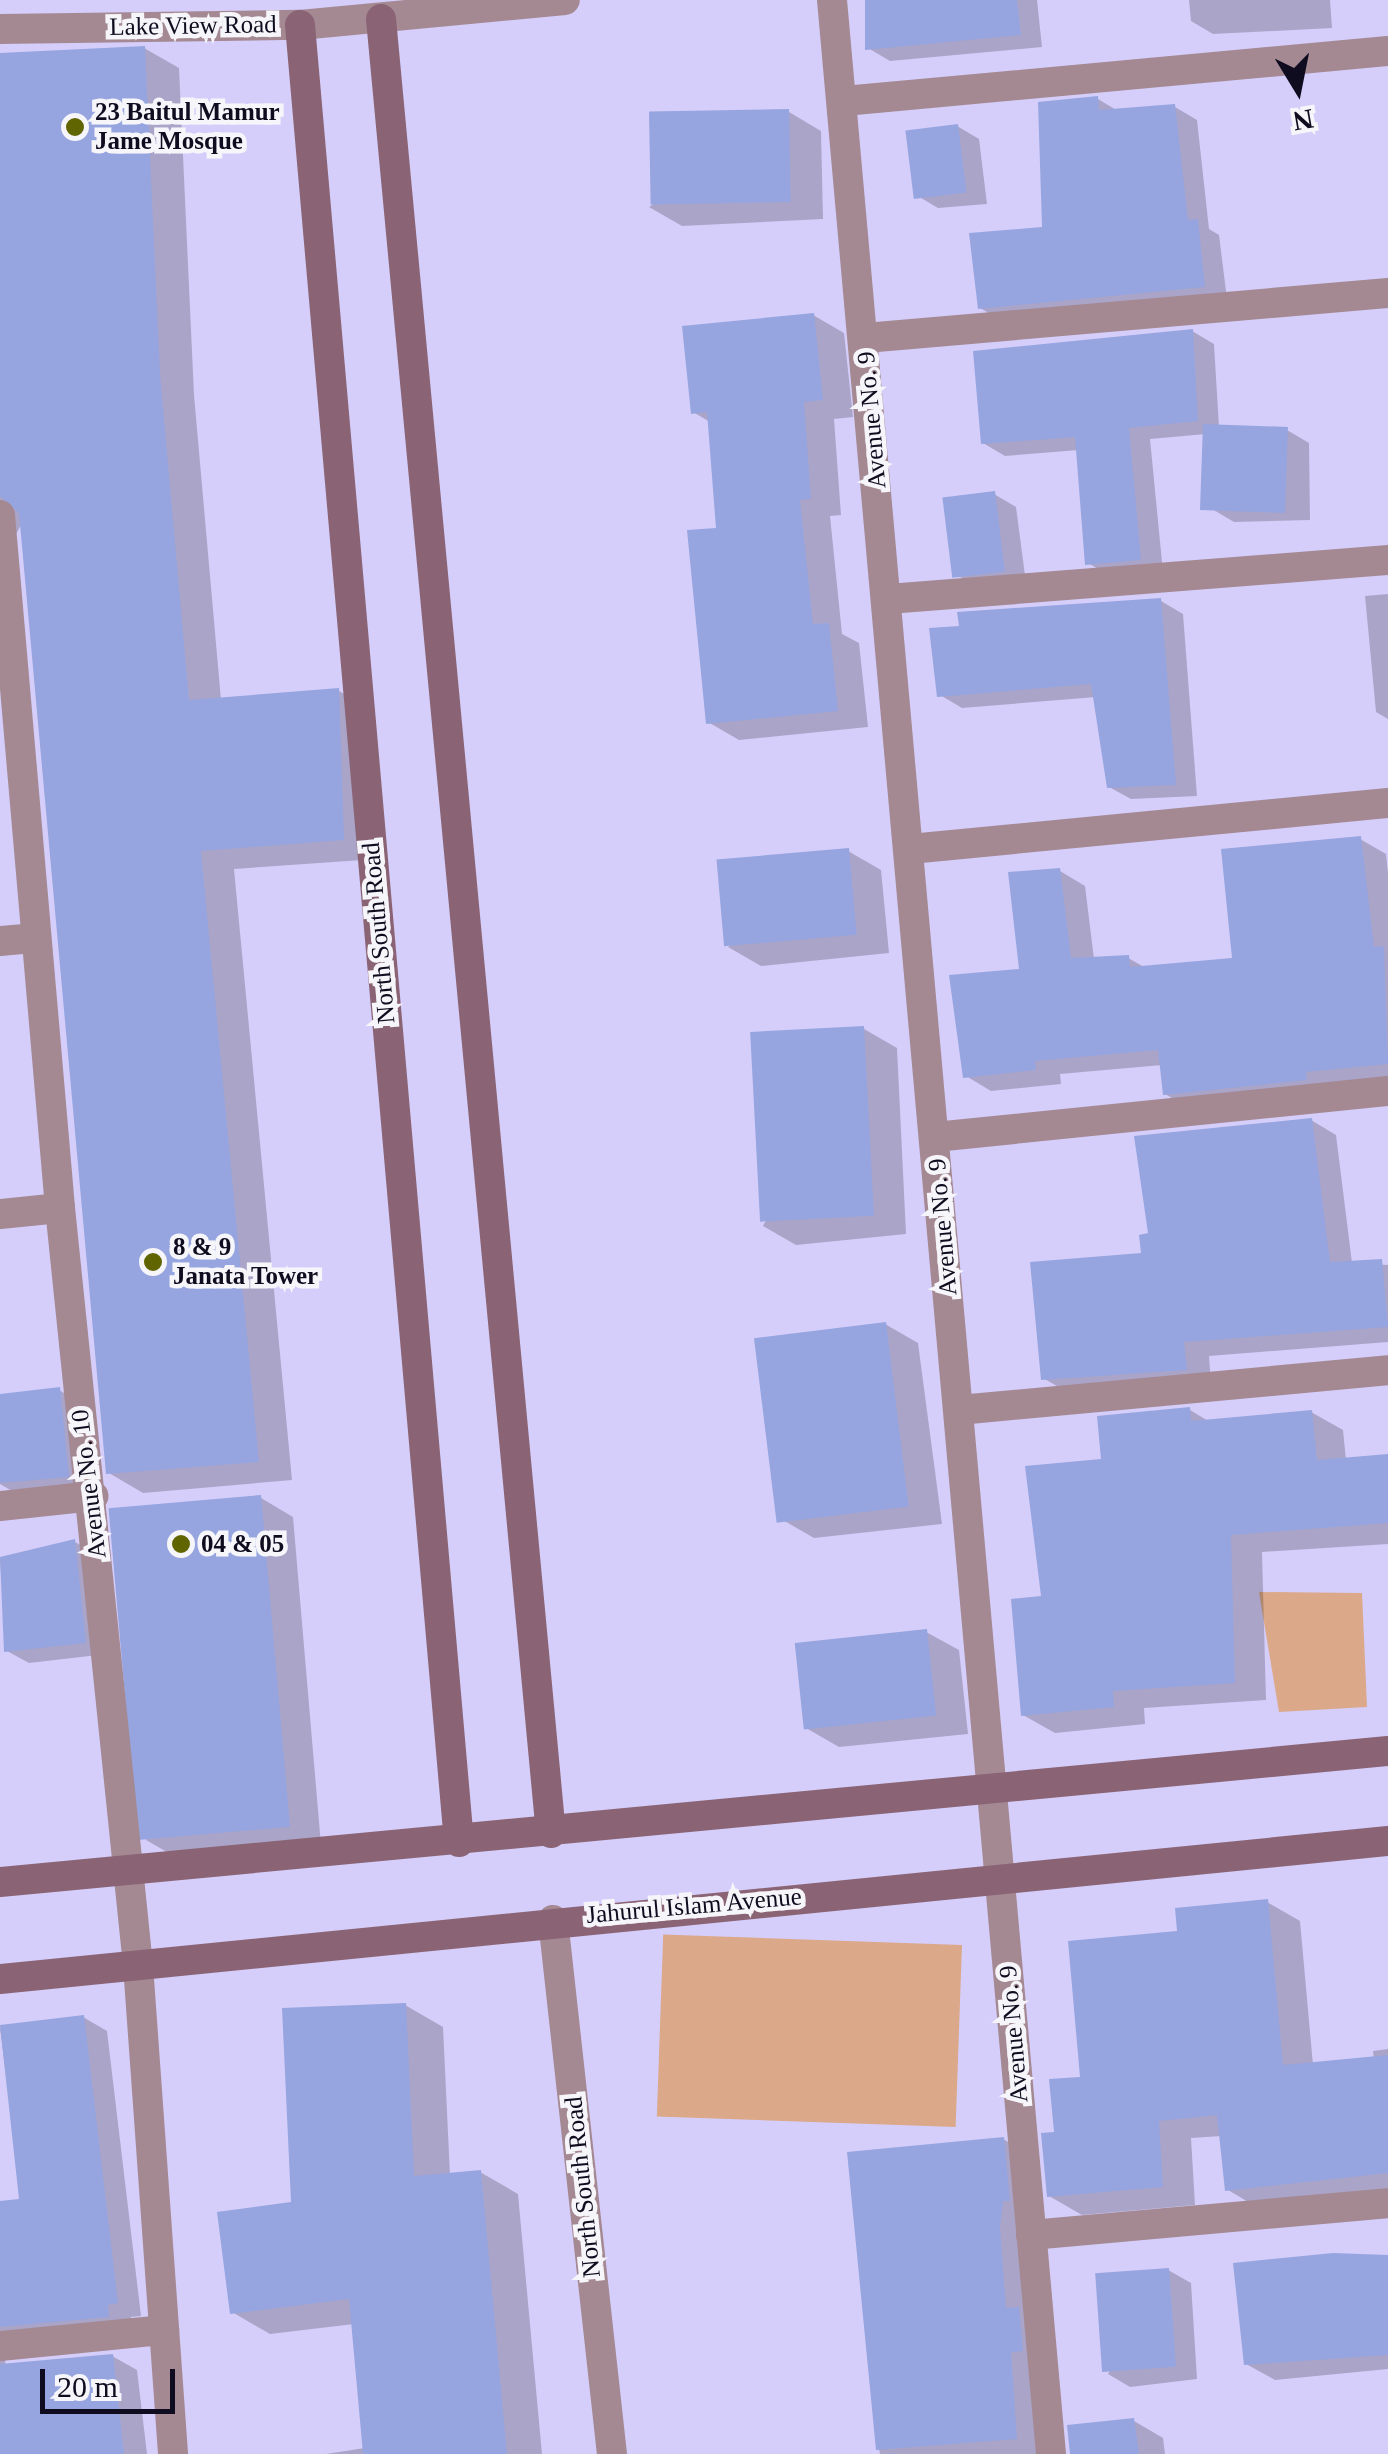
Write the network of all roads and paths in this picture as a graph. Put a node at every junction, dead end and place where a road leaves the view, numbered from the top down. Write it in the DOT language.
graph roads {
  1 [pos="564,0"];
  2 [pos="832,0"];
  3 [pos="382,19"];
  4 [pos="300,25"];
  5 [pos="0,29"];
  6 [pos="1388,50"];
  7 [pos="844,101"];
  8 [pos="1388,293"];
  9 [pos="865,338"];
  10 [pos="0,515"];
  11 [pos="1388,560"];
  12 [pos="888,599"];
  13 [pos="8,686"];
  14 [pos="1388,804"];
  15 [pos="910,850"];
  16 [pos="36,938"];
  17 [pos="0,941"];
  18 [pos="1388,1092"];
  19 [pos="936,1136"];
  20 [pos="60,1208"];
  21 [pos="0,1214"];
  22 [pos="1388,1370"];
  23 [pos="959,1410"];
  24 [pos="93,1496"];
  25 [pos="0,1506"];
  26 [pos="1388,1751"];
  27 [pos="992,1787"];
  28 [pos="551,1833"];
  29 [pos="460,1842"];
  30 [pos="1388,1842"];
  31 [pos="127,1870"];
  32 [pos="1000,1878"];
  33 [pos="0,1882"];
  34 [pos="553,1920"];
  35 [pos="138,1965"];
  36 [pos="0,1979"];
  37 [pos="1388,2203"];
  38 [pos="1032,2235"];
  39 [pos="164,2330"];
  40 [pos="0,2346"];
  41 [pos="173,2454"];
  42 [pos="612,2454"];
  43 [pos="1051,2454"];
  1 -- 3 [label="street, Lake View Road"];
  2 -- 7 [label="street, Avenue No. 9"];
  3 -- 4 [label="street, Lake View Road"];
  3 -- 28 [label="street"];
  4 -- 5 [label="street, Lake View Road"];
  4 -- 29 [label="street, North South Road"];
  6 -- 7 [label="street"];
  7 -- 9 [label="street, Avenue No. 9"];
  8 -- 9 [label="street"];
  9 -- 12 [label="street, Avenue No. 9"];
  10 -- 13 [label="street, Avenue No. 10"];
  11 -- 12 [label="street"];
  12 -- 15 [label="street, Avenue No. 9"];
  13 -- 16 [label="street, Avenue No. 10"];
  14 -- 15 [label="street"];
  15 -- 19 [label="street, Avenue No. 9"];
  16 -- 17 [label="street"];
  16 -- 20 [label="street, Avenue No. 10"];
  18 -- 19 [label="street"];
  19 -- 23 [label="street, Avenue No. 9"];
  20 -- 21 [label="street"];
  20 -- 24 [label="street, Avenue No. 10"];
  22 -- 23 [label="street"];
  23 -- 27 [label="street, Avenue No. 9"];
  24 -- 25 [label="street"];
  24 -- 31 [label="street, Avenue No. 10"];
  26 -- 27 [label="street"];
  27 -- 28 [label="street"];
  27 -- 32 [label="street, Avenue No. 9"];
  28 -- 29 [label="street"];
  29 -- 31 [label="street"];
  30 -- 32 [label="street, Jahurul Islam Avenue"];
  31 -- 33 [label="street"];
  31 -- 35 [label="street, Avenue No. 10"];
  32 -- 34 [label="street, Jahurul Islam Avenue"];
  32 -- 38 [label="street, Avenue No. 9"];
  34 -- 35 [label="street, Jahurul Islam Avenue"];
  34 -- 42 [label="street, North South Road"];
  35 -- 36 [label="street, Jahurul Islam Avenue"];
  35 -- 39 [label="street, Avenue No. 10"];
  37 -- 38 [label="street"];
  38 -- 43 [label="street, Avenue No. 9"];
  39 -- 40 [label="street"];
  39 -- 41 [label="street, Avenue No. 10"];
}
